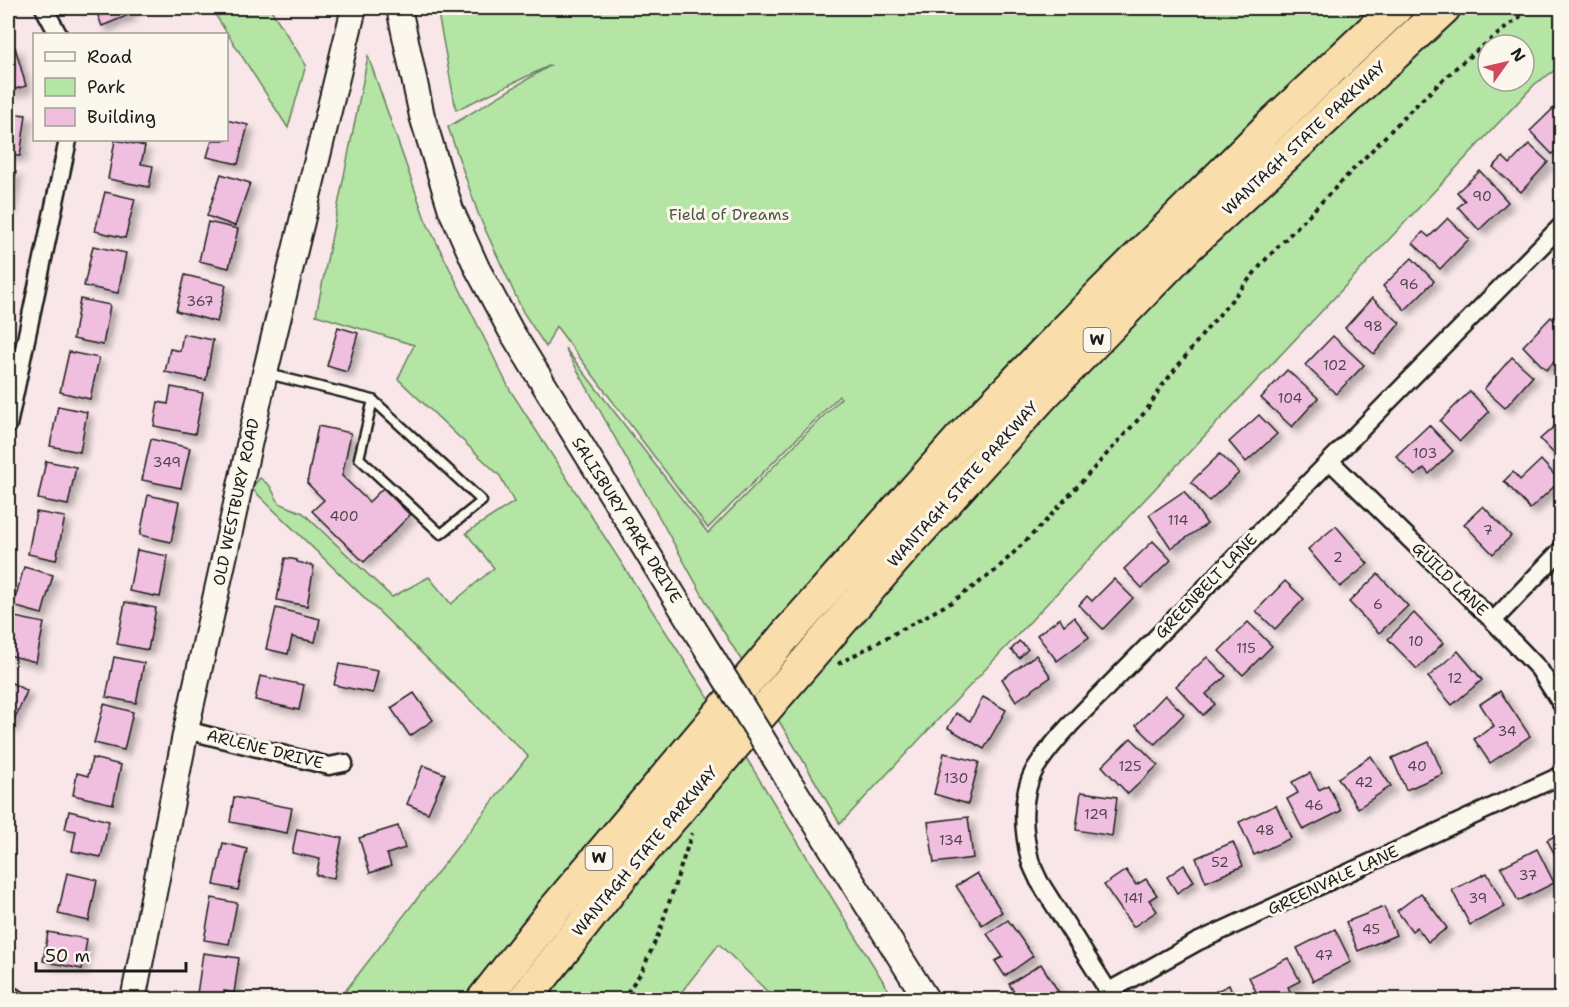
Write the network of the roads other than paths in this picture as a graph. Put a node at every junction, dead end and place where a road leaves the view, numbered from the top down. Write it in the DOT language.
graph roads {
  1 [pos="44,8"];
  2 [pos="354,8"];
  3 [pos="399,8"];
  4 [pos="1396,8"];
  5 [pos="1444,8"];
  6 [pos="57,33"];
  7 [pos="68,141"];
  8 [pos="1562,225"];
  9 [pos="265,373"];
  10 [pos="373,400"];
  11 [pos="8,425"];
  12 [pos="1330,460"];
  13 [pos="1562,549"];
  14 [pos="1493,621"];
  15 [pos="1562,705"];
  16 [pos="186,730"];
  17 [pos="344,763"];
  18 [pos="1562,775"];
  19 [pos="8,994"];
  20 [pos="1111,995"];
  21 [pos="19,999"];
  22 [pos="133,999"];
  23 [pos="483,999"];
  24 [pos="524,999"];
  25 [pos="927,999"];
  1 -- 6 [label="street"];
  2 -- 9 [label="main road, OLD WESTBURY ROAD"];
  3 -- 25 [label="main road, SALISBURY PARK DRIVE, bridge"];
  4 -- 23 [label="highway, WANTAGH STATE PARKWAY / W"];
  5 -- 24 [label="highway, WANTAGH STATE PARKWAY / W"];
  7 -- 11 [label="street"];
  8 -- 12 [label="street, GREENBELT LANE"];
  9 -- 10 [label="lane"];
  9 -- 16 [label="main road, OLD WESTBURY ROAD"];
  10 -- 10 [label="lane"];
  12 -- 14 [label="street, GUILD LANE"];
  12 -- 20 [label="street, GREENBELT LANE"];
  13 -- 14 [label="street"];
  14 -- 15 [label="street, GUILD LANE"];
  16 -- 17 [label="street, ARLENE DRIVE"];
  16 -- 22 [label="main road, OLD WESTBURY ROAD"];
  18 -- 20 [label="street, GREENVALE LANE"];
  19 -- 21 [label="street"];
}
